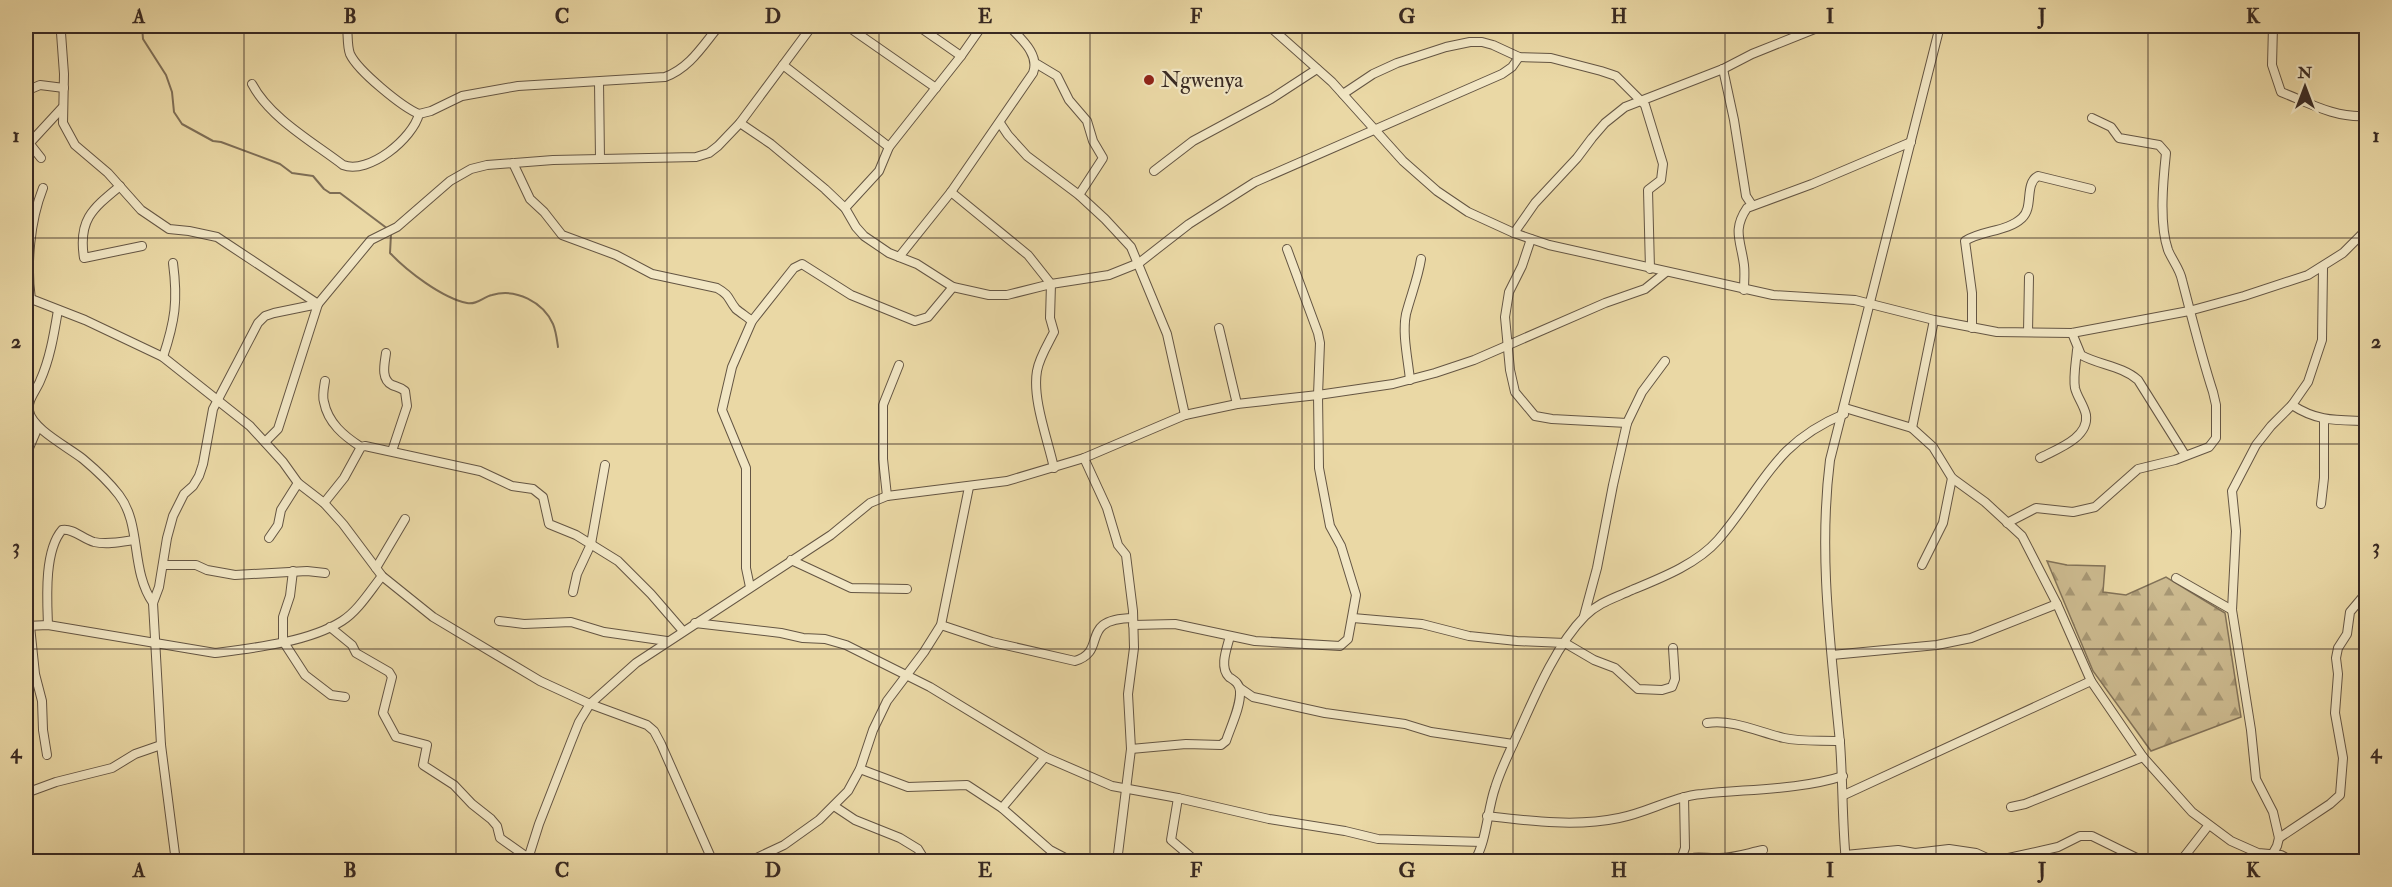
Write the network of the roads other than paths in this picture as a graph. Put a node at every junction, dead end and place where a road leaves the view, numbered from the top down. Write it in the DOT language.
graph roads {
  1 [pos="63,26"];
  2 [pos="347,26"];
  3 [pos="719,26"];
  4 [pos="812,26"];
  5 [pos="847,26"];
  6 [pos="918,26"];
  7 [pos="982,26"];
  8 [pos="1009,26"];
  9 [pos="1269,26"];
  10 [pos="1822,26"];
  11 [pos="1940,26"];
  12 [pos="2273,26"];
  13 [pos="961,56"];
  14 [pos="1519,57"];
  15 [pos="1036,64"];
  16 [pos="783,65"];
  17 [pos="1317,69"];
  18 [pos="1723,69"];
  19 [pos="599,82"];
  20 [pos="252,84"];
  21 [pos="64,88"];
  22 [pos="936,88"];
  23 [pos="26,91"];
  24 [pos="1343,94"];
  25 [pos="1641,101"];
  26 [pos="62,108"];
  27 [pos="419,114"];
  28 [pos="2367,116"];
  29 [pos="2092,118"];
  30 [pos="740,123"];
  31 [pos="1000,123"];
  32 [pos="1375,129"];
  33 [pos="26,142"];
  34 [pos="1911,142"];
  35 [pos="889,147"];
  36 [pos="41,158"];
  37 [pos="600,159"];
  38 [pos="513,163"];
  39 [pos="1154,171"];
  40 [pos="120,186"];
  41 [pos="42,188"];
  42 [pos="2091,189"];
  43 [pos="951,192"];
  44 [pos="1079,195"];
  45 [pos="1752,205"];
  46 [pos="845,208"];
  47 [pos="2367,230"];
  48 [pos="1514,232"];
  49 [pos="1531,239"];
  50 [pos="142,246"];
  51 [pos="1287,249"];
  52 [pos="898,257"];
  53 [pos="1421,259"];
  54 [pos="173,263"];
  55 [pos="1139,263"];
  56 [pos="2323,268"];
  57 [pos="1650,269"];
  58 [pos="1666,272"];
  59 [pos="2029,277"];
  60 [pos="1052,284"];
  61 [pos="953,287"];
  62 [pos="1744,290"];
  63 [pos="28,298"];
  64 [pos="1872,303"];
  65 [pos="318,304"];
  66 [pos="58,310"];
  67 [pos="2189,311"];
  68 [pos="1934,320"];
  69 [pos="752,321"];
  70 [pos="1219,328"];
  71 [pos="1972,328"];
  72 [pos="2028,332"];
  73 [pos="2072,333"];
  74 [pos="1509,345"];
  75 [pos="2077,346"];
  76 [pos="386,352"];
  77 [pos="163,357"];
  78 [pos="1665,361"];
  79 [pos="899,365"];
  80 [pos="1410,380"];
  81 [pos="325,381"];
  82 [pos="1318,395"];
  83 [pos="218,400"];
  84 [pos="1237,404"];
  85 [pos="2292,405"];
  86 [pos="1844,411"];
  87 [pos="27,414"];
  88 [pos="1185,415"];
  89 [pos="2324,420"];
  90 [pos="2367,421"];
  91 [pos="1627,423"];
  92 [pos="38,427"];
  93 [pos="1912,428"];
  94 [pos="265,442"];
  95 [pos="361,447"];
  96 [pos="392,451"];
  97 [pos="26,455"];
  98 [pos="2186,455"];
  99 [pos="1084,458"];
  100 [pos="2040,458"];
  101 [pos="606,465"];
  102 [pos="1054,468"];
  103 [pos="1952,478"];
  104 [pos="298,483"];
  105 [pos="969,487"];
  106 [pos="887,496"];
  107 [pos="324,503"];
  108 [pos="2320,504"];
  109 [pos="405,519"];
  110 [pos="2007,523"];
  111 [pos="269,538"];
  112 [pos="134,540"];
  113 [pos="591,544"];
  114 [pos="791,560"];
  115 [pos="163,565"];
  116 [pos="1922,565"];
  117 [pos="376,568"];
  118 [pos="293,571"];
  119 [pos="325,573"];
  120 [pos="382,576"];
  121 [pos="2176,578"];
  122 [pos="750,586"];
  123 [pos="907,589"];
  124 [pos="573,592"];
  125 [pos="2367,592"];
  126 [pos="153,603"];
  127 [pos="2057,604"];
  128 [pos="2232,610"];
  129 [pos="1584,616"];
  130 [pos="1353,618"];
  131 [pos="499,621"];
  132 [pos="1133,621"];
  133 [pos="694,623"];
  134 [pos="48,625"];
  135 [pos="940,625"];
  136 [pos="28,626"];
  137 [pos="330,627"];
  138 [pos="683,631"];
  139 [pos="1230,636"];
  140 [pos="155,641"];
  141 [pos="283,641"];
  142 [pos="668,641"];
  143 [pos="1565,643"];
  144 [pos="1673,648"];
  145 [pos="1832,655"];
  146 [pos="907,675"];
  147 [pos="2091,681"];
  148 [pos="1240,688"];
  149 [pos="345,697"];
  150 [pos="590,704"];
  151 [pos="1707,723"];
  152 [pos="1840,741"];
  153 [pos="1513,744"];
  154 [pos="161,745"];
  155 [pos="1131,749"];
  156 [pos="47,755"];
  157 [pos="2143,757"];
  158 [pos="1045,758"];
  159 [pos="860,769"];
  160 [pos="1843,776"];
  161 [pos="1127,789"];
  162 [pos="26,793"];
  163 [pos="1844,795"];
  164 [pos="1684,797"];
  165 [pos="1178,798"];
  166 [pos="834,806"];
  167 [pos="2011,807"];
  168 [pos="1002,808"];
  169 [pos="1487,816"];
  170 [pos="2208,826"];
  171 [pos="2279,838"];
  172 [pos="1482,842"];
  173 [pos="1763,850"];
  174 [pos="1845,858"];
  175 [pos="2270,858"];
  176 [pos="530,860"];
  177 [pos="176,861"];
  178 [pos="712,861"];
  179 [pos="748,861"];
  180 [pos="926,861"];
  181 [pos="1073,861"];
  182 [pos="1117,861"];
  183 [pos="1197,861"];
  184 [pos="1474,861"];
  185 [pos="1680,861"];
  186 [pos="2145,861"];
  187 [pos="2180,861"];
  188 [pos="2294,861"];
  1 -- 21 [label="street"];
  2 -- 27 [label="street"];
  3 -- 19 [label="street"];
  4 -- 16 [label="street"];
  5 -- 22 [label="street"];
  6 -- 13 [label="street"];
  7 -- 13 [label="street"];
  8 -- 15 [label="street"];
  9 -- 17 [label="street"];
  10 -- 18 [label="street"];
  11 -- 34 [label="street"];
  12 -- 28 [label="street"];
  13 -- 22 [label="street"];
  14 -- 24 [label="street"];
  14 -- 25 [label="street"];
  14 -- 32 [label="street"];
  15 -- 31 [label="street"];
  15 -- 44 [label="street"];
  16 -- 30 [label="street"];
  16 -- 35 [label="street"];
  17 -- 24 [label="street"];
  17 -- 39 [label="street"];
  18 -- 25 [label="street"];
  18 -- 45 [label="street"];
  19 -- 27 [label="street"];
  19 -- 37 [label="street"];
  20 -- 27 [label="street"];
  21 -- 23 [label="street"];
  21 -- 26 [label="street"];
  22 -- 35 [label="street"];
  24 -- 32 [label="street"];
  25 -- 48 [label="street"];
  25 -- 57 [label="street"];
  26 -- 33 [label="street"];
  26 -- 40 [label="street"];
  29 -- 67 [label="street"];
  30 -- 37 [label="street"];
  30 -- 46 [label="street"];
  31 -- 43 [label="street"];
  31 -- 44 [label="street"];
  32 -- 48 [label="street"];
  32 -- 55 [label="street"];
  33 -- 36 [label="street"];
  34 -- 45 [label="street"];
  34 -- 64 [label="street"];
  35 -- 46 [label="street"];
  37 -- 38 [label="street"];
  38 -- 65 [label="street"];
  38 -- 69 [label="street"];
  40 -- 50 [label="street"];
  40 -- 65 [label="street"];
  41 -- 63 [label="street"];
  42 -- 71 [label="street"];
  43 -- 52 [label="street"];
  43 -- 60 [label="street"];
  44 -- 55 [label="street"];
  45 -- 62 [label="street"];
  46 -- 52 [label="street"];
  47 -- 56 [label="street"];
  48 -- 49 [label="street"];
  49 -- 57 [label="street"];
  49 -- 74 [label="street"];
  51 -- 82 [label="street"];
  52 -- 61 [label="street"];
  53 -- 80 [label="street"];
  54 -- 77 [label="street"];
  55 -- 60 [label="street"];
  55 -- 88 [label="street"];
  56 -- 67 [label="street"];
  56 -- 85 [label="street"];
  57 -- 58 [label="street"];
  58 -- 62 [label="street"];
  58 -- 74 [label="street"];
  59 -- 72 [label="street"];
  60 -- 61 [label="street"];
  60 -- 102 [label="street"];
  61 -- 69 [label="street"];
  62 -- 64 [label="street"];
  63 -- 66 [label="street"];
  64 -- 68 [label="street"];
  64 -- 86 [label="street"];
  65 -- 83 [label="street"];
  65 -- 94 [label="street"];
  66 -- 77 [label="street"];
  66 -- 87 [label="street"];
  67 -- 73 [label="street"];
  67 -- 98 [label="street"];
  68 -- 71 [label="street"];
  68 -- 93 [label="street"];
  69 -- 122 [label="street"];
  70 -- 84 [label="street"];
  71 -- 72 [label="street"];
  72 -- 73 [label="street"];
  73 -- 75 [label="street"];
  74 -- 80 [label="street"];
  74 -- 91 [label="street"];
  75 -- 98 [label="street"];
  75 -- 100 [label="street"];
  76 -- 96 [label="street"];
  77 -- 83 [label="street"];
  78 -- 91 [label="street"];
  79 -- 106 [label="street"];
  80 -- 82 [label="street"];
  81 -- 95 [label="street"];
  82 -- 84 [label="street"];
  82 -- 130 [label="street"];
  83 -- 94 [label="street"];
  83 -- 115 [label="street"];
  84 -- 88 [label="street"];
  85 -- 89 [label="street"];
  85 -- 128 [label="street"];
  86 -- 93 [label="street"];
  86 -- 129 [label="street"];
  86 -- 145 [label="street"];
  87 -- 92 [label="street"];
  88 -- 99 [label="street"];
  89 -- 90 [label="street"];
  89 -- 108 [label="street"];
  91 -- 129 [label="street"];
  92 -- 97 [label="street"];
  92 -- 112 [label="street"];
  93 -- 103 [label="street"];
  94 -- 104 [label="street"];
  95 -- 96 [label="street"];
  95 -- 107 [label="street"];
  96 -- 113 [label="street"];
  98 -- 110 [label="street"];
  99 -- 102 [label="street"];
  99 -- 132 [label="street"];
  101 -- 113 [label="street"];
  102 -- 105 [label="street"];
  103 -- 110 [label="street"];
  103 -- 116 [label="street"];
  104 -- 107 [label="street"];
  104 -- 111 [label="street"];
  105 -- 106 [label="street"];
  105 -- 135 [label="street"];
  106 -- 114 [label="street"];
  107 -- 117 [label="street"];
  109 -- 117 [label="street"];
  110 -- 127 [label="street"];
  112 -- 126 [label="street"];
  112 -- 134 [label="street"];
  113 -- 124 [label="street"];
  113 -- 138 [label="street"];
  114 -- 122 [label="street"];
  114 -- 123 [label="street"];
  115 -- 118 [label="street"];
  115 -- 126 [label="street"];
  117 -- 120 [label="street"];
  118 -- 119 [label="street"];
  118 -- 141 [label="street"];
  120 -- 137 [label="street"];
  120 -- 150 [label="street"];
  121 -- 128 [label="street"];
  122 -- 133 [label="street"];
  125 -- 171 [label="street"];
  126 -- 140 [label="street"];
  127 -- 145 [label="street"];
  127 -- 147 [label="street"];
  128 -- 171 [label="street"];
  129 -- 143 [label="street"];
  130 -- 139 [label="street"];
  130 -- 143 [label="street"];
  131 -- 142 [label="street"];
  132 -- 135 [label="street"];
  132 -- 139 [label="street"];
  132 -- 155 [label="street"];
  133 -- 138 [label="street"];
  133 -- 146 [label="street"];
  134 -- 136 [label="street"];
  134 -- 140 [label="street"];
  135 -- 146 [label="street"];
  136 -- 156 [label="street"];
  137 -- 141 [label="street"];
  137 -- 176 [label="street"];
  138 -- 142 [label="street"];
  139 -- 148 [label="street"];
  140 -- 141 [label="street"];
  140 -- 154 [label="street"];
  141 -- 149 [label="street"];
  142 -- 150 [label="street"];
  143 -- 144 [label="street"];
  143 -- 153 [label="street"];
  145 -- 152 [label="street"];
  146 -- 158 [label="street"];
  146 -- 159 [label="street"];
  147 -- 157 [label="street"];
  147 -- 163 [label="street"];
  148 -- 153 [label="street"];
  148 -- 155 [label="street"];
  150 -- 176 [label="street"];
  150 -- 178 [label="street"];
  151 -- 152 [label="street"];
  152 -- 160 [label="street"];
  153 -- 169 [label="street"];
  154 -- 162 [label="street"];
  154 -- 177 [label="street"];
  155 -- 161 [label="street"];
  157 -- 167 [label="street"];
  157 -- 170 [label="street"];
  158 -- 161 [label="street"];
  158 -- 168 [label="street"];
  159 -- 166 [label="street"];
  159 -- 168 [label="street"];
  160 -- 163 [label="street"];
  160 -- 164 [label="street"];
  161 -- 165 [label="street"];
  161 -- 182 [label="street"];
  163 -- 174 [label="street"];
  164 -- 169 [label="street"];
  164 -- 185 [label="street"];
  165 -- 172 [label="street"];
  165 -- 183 [label="street"];
  166 -- 179 [label="street"];
  166 -- 180 [label="street"];
  168 -- 181 [label="street"];
  169 -- 172 [label="street"];
  170 -- 175 [label="street"];
  170 -- 187 [label="street"];
  171 -- 175 [label="street"];
  172 -- 184 [label="street"];
  173 -- 185 [label="street"];
  174 -- 186 [label="street"];
  175 -- 188 [label="street"];
}
